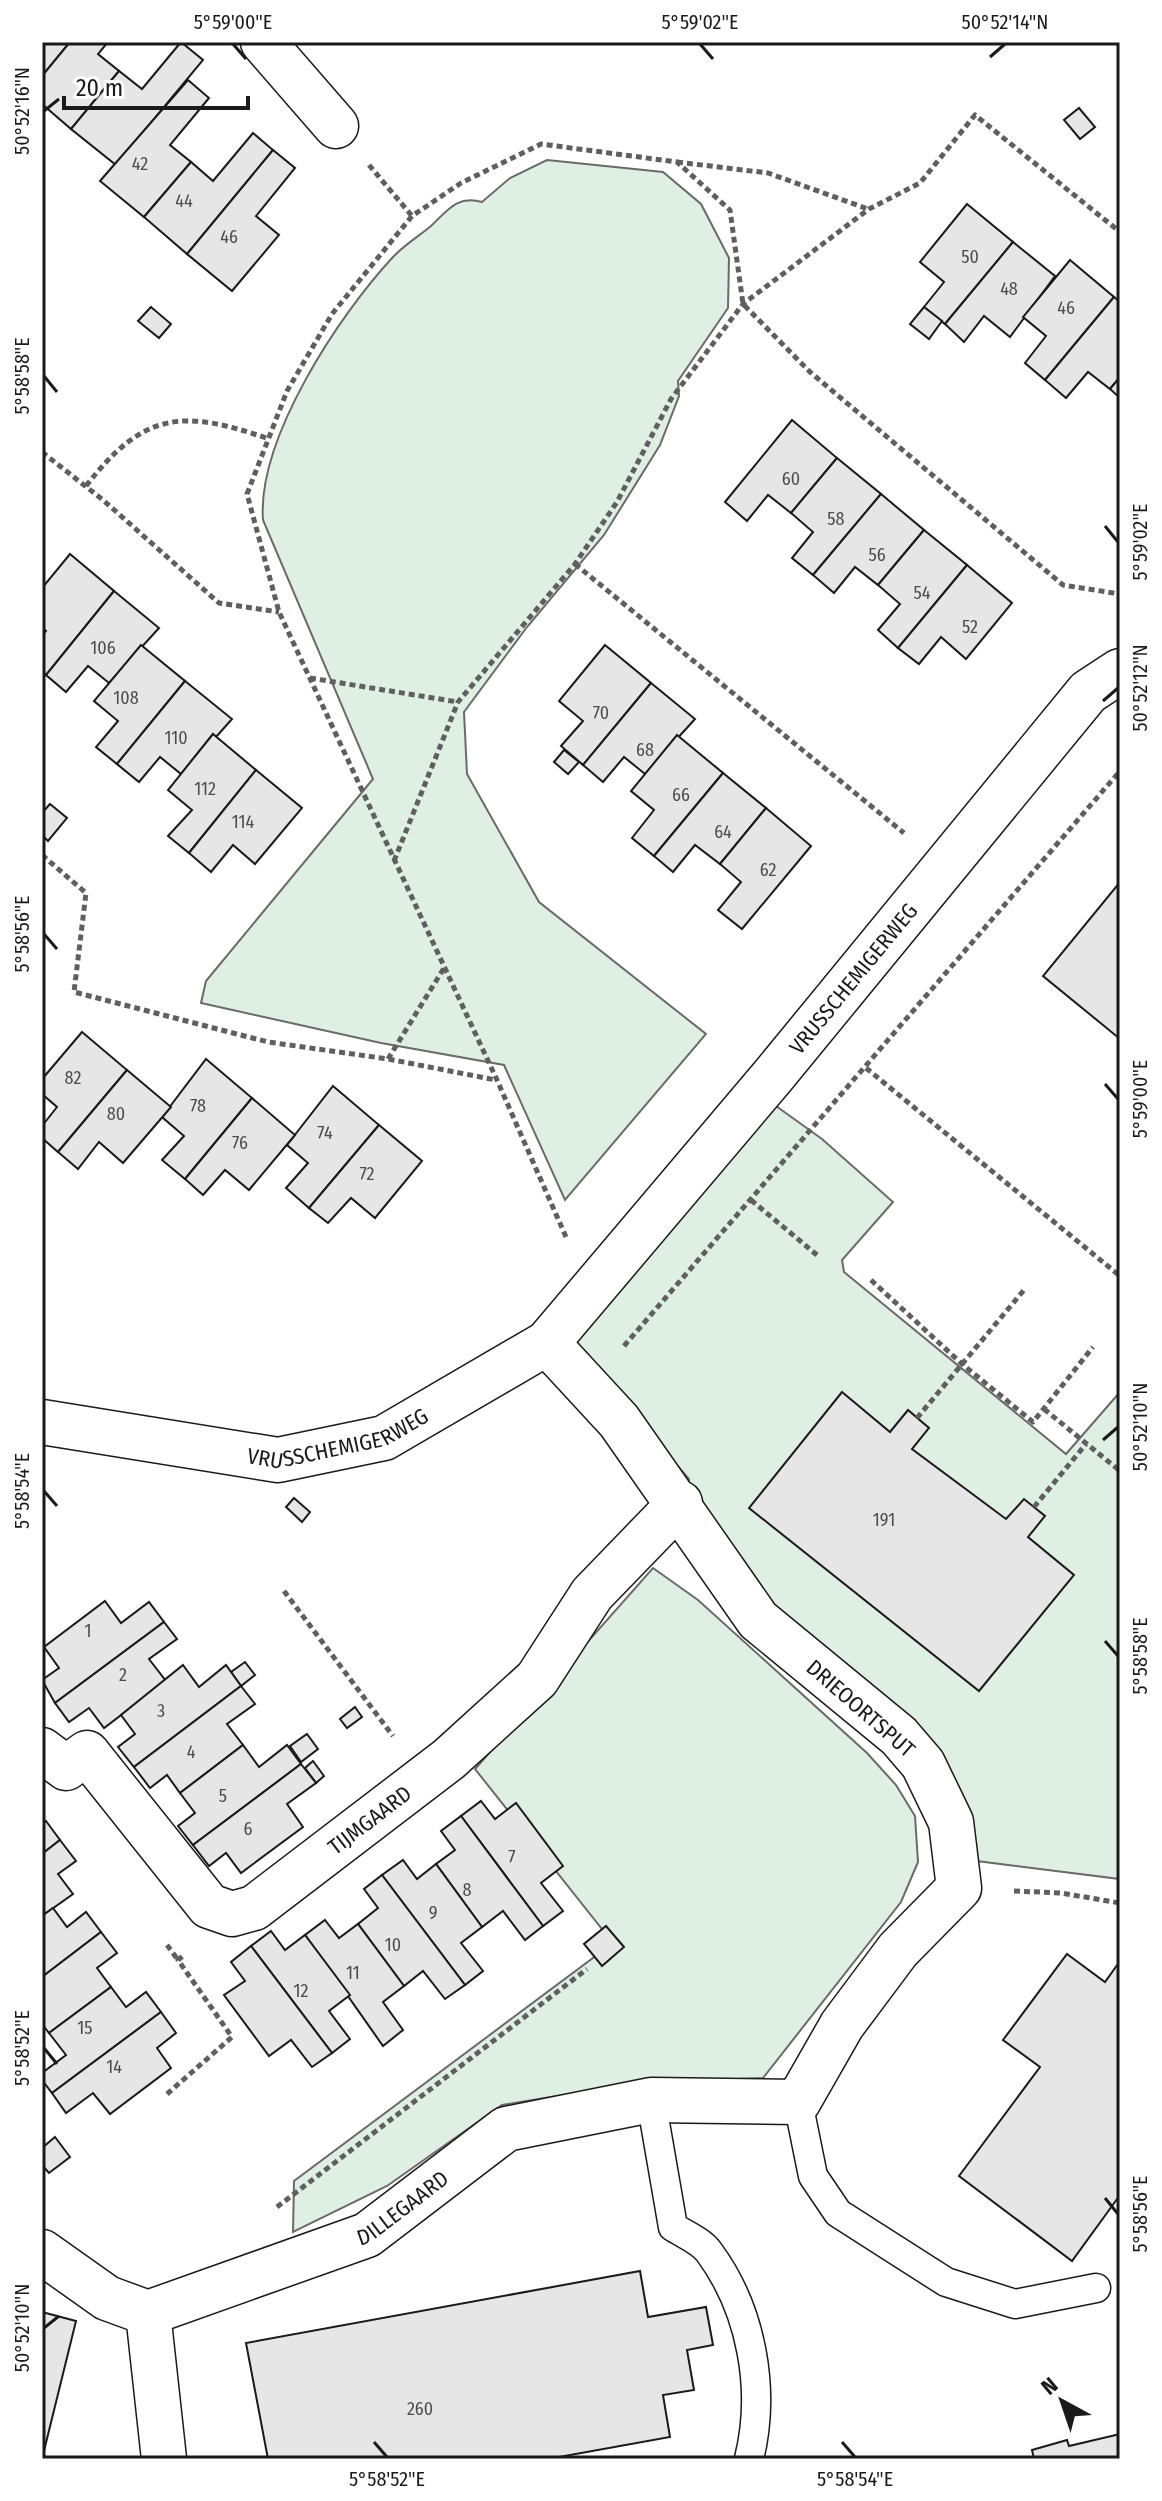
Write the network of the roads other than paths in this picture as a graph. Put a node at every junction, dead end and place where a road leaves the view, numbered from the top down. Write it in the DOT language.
graph roads {
  1 [pos="263,42"];
  2 [pos="336,126"];
  3 [pos="1120,671"];
  4 [pos="547,1343"];
  5 [pos="42,1422"];
  6 [pos="680,1503"];
  7 [pos="42,1750"];
  8 [pos="651,2100"];
  9 [pos="798,2102"];
  10 [pos="42,2252"];
  11 [pos="1096,2288"];
  12 [pos="148,2313"];
  13 [pos="164,2459"];
  14 [pos="749,2459"];
  1 -- 2 [label="street"];
  3 -- 4 [label="street, VRUSSCHEMIGERWEG"];
  4 -- 5 [label="street, VRUSSCHEMIGERWEG"];
  4 -- 6 [label="street, DRIEOORTSPUT"];
  6 -- 7 [label="street, TIJMGAARD"];
  6 -- 9 [label="street, DRIEOORTSPUT"];
  8 -- 9 [label="street"];
  8 -- 12 [label="street, DILLEGAARD"];
  8 -- 14 [label="lane"];
  9 -- 11 [label="lane"];
  10 -- 12 [label="street"];
  12 -- 13 [label="street"];
}
